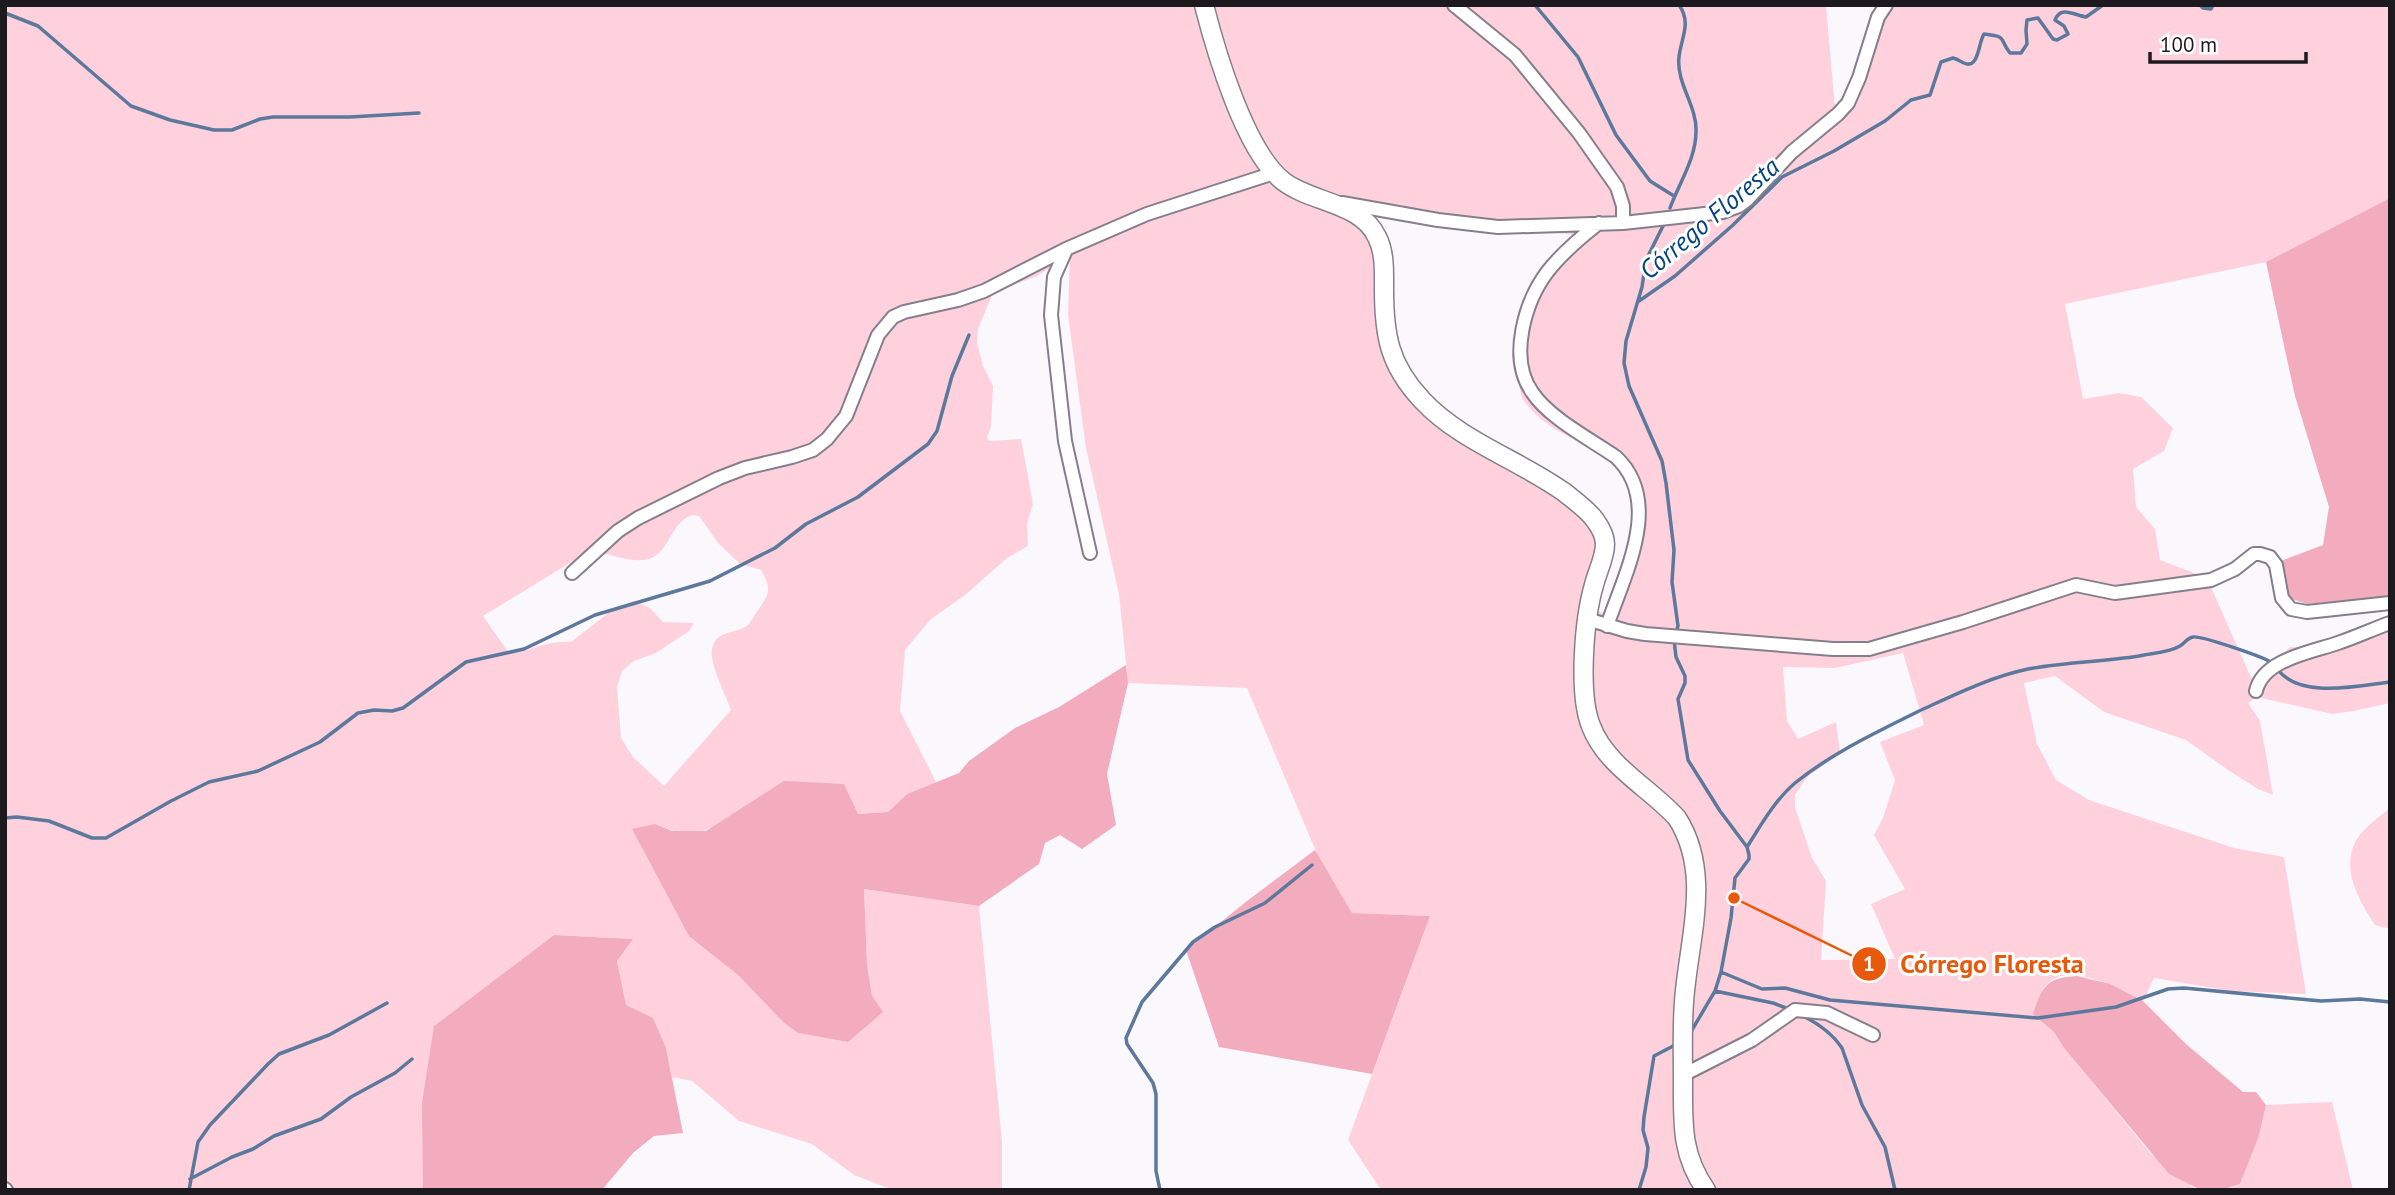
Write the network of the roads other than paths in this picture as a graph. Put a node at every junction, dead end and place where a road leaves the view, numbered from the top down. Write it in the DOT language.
graph roads {
  1 [pos="1204,5"];
  2 [pos="1454,5"];
  3 [pos="1886,5"];
  4 [pos="1274,173"];
  5 [pos="1324,201"];
  6 [pos="1600,223"];
  7 [pos="1623,223"];
  8 [pos="1066,249"];
  9 [pos="1090,553"];
  10 [pos="572,573"];
  11 [pos="2390,603"];
  12 [pos="1587,619"];
  13 [pos="2390,622"];
  14 [pos="1607,626"];
  15 [pos="2256,691"];
  16 [pos="1873,1035"];
  17 [pos="1683,1075"];
  18 [pos="1706,1190"];
  1 -- 4 [label="main road"];
  2 -- 7 [label="street"];
  3 -- 7 [label="street"];
  4 -- 5 [label="main road"];
  4 -- 8 [label="street"];
  5 -- 6 [label="street"];
  5 -- 12 [label="main road"];
  6 -- 7 [label="street"];
  6 -- 14 [label="street"];
  8 -- 9 [label="street"];
  8 -- 10 [label="street"];
  11 -- 14 [label="street"];
  12 -- 14 [label="street"];
  12 -- 17 [label="main road"];
  13 -- 15 [label="street"];
  16 -- 17 [label="street"];
  17 -- 18 [label="main road"];
}
